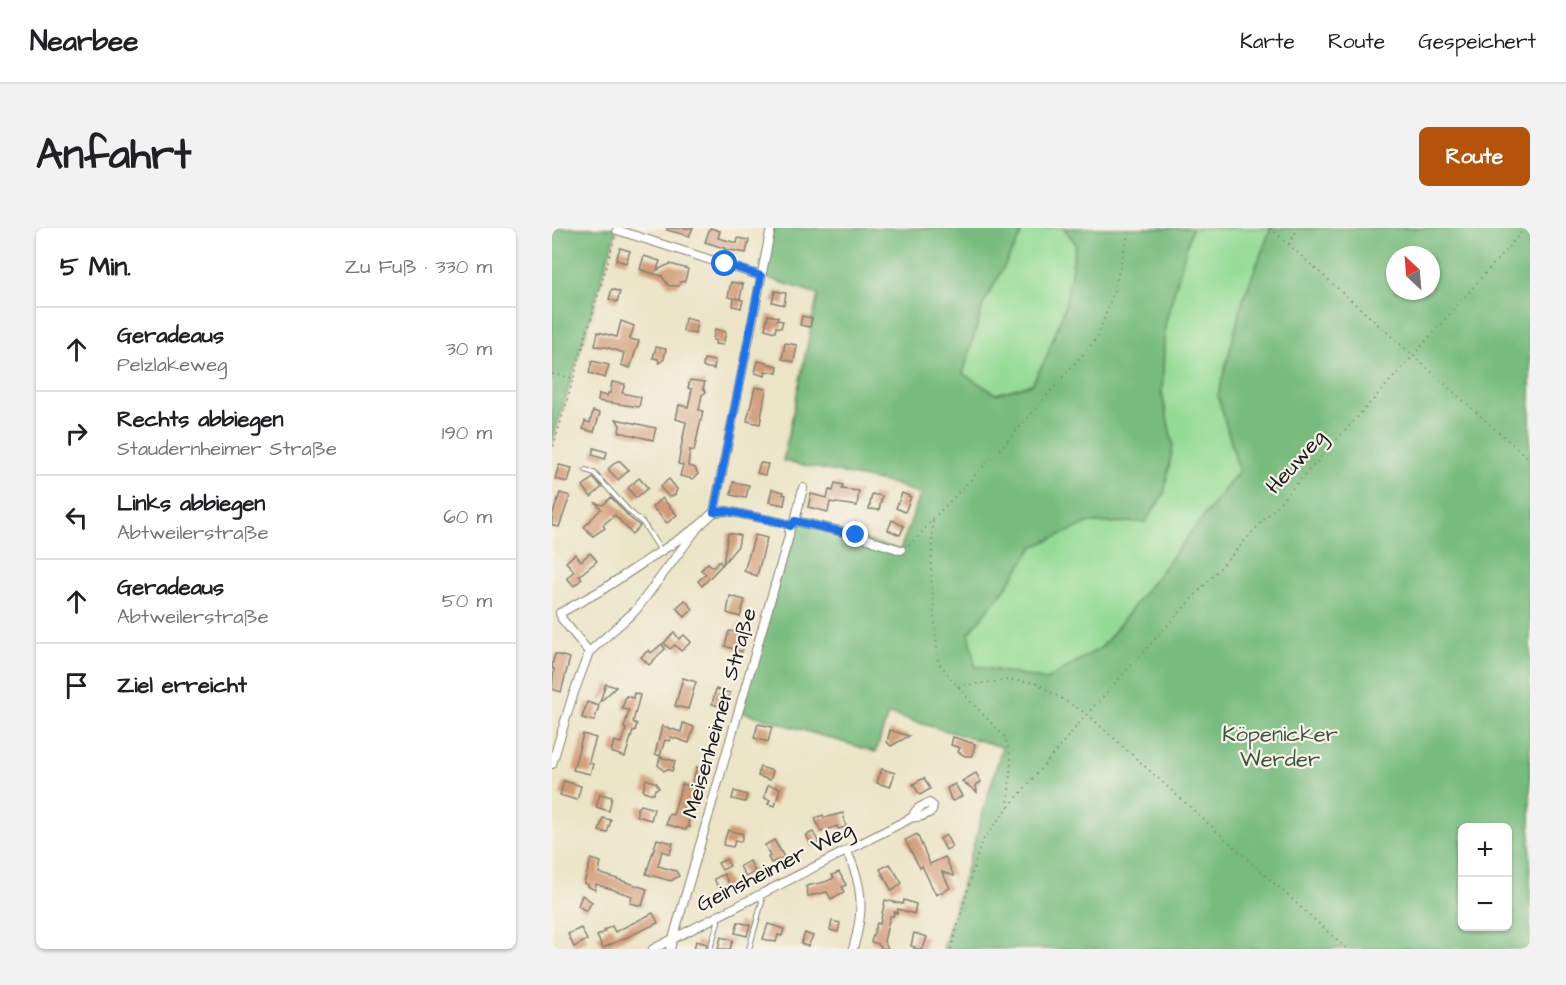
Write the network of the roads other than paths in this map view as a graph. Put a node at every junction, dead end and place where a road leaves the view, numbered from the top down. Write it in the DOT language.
graph roads {
  1 [pos="771,228"];
  2 [pos="617,230"];
  3 [pos="761,276"];
  4 [pos="586,470"];
  5 [pos="803,488"];
  6 [pos="714,512"];
  7 [pos="792,524"];
  8 [pos="699,526"];
  9 [pos="661,550"];
  10 [pos="900,550"];
  11 [pos="556,611"];
  12 [pos="589,652"];
  13 [pos="552,764"];
  14 [pos="913,817"];
  15 [pos="846,852"];
  16 [pos="760,896"];
  17 [pos="717,918"];
  18 [pos="673,939"];
  19 [pos="653,949"];
  20 [pos="670,949"];
  21 [pos="710,949"];
  22 [pos="749,949"];
  23 [pos="853,949"];
  1 -- 3 [label="street"];
  2 -- 3 [label="street"];
  3 -- 6 [label="street"];
  4 -- 9 [label="lane"];
  5 -- 7 [label="street, Meisenheimer Straße"];
  6 -- 7 [label="street"];
  6 -- 8 [label="street"];
  7 -- 10 [label="street"];
  7 -- 18 [label="street, Meisenheimer Straße"];
  8 -- 9 [label="street"];
  8 -- 12 [label="street"];
  9 -- 11 [label="street"];
  11 -- 12 [label="street"];
  12 -- 13 [label="street"];
  14 -- 15 [label="street, Geinsheimer Weg"];
  15 -- 16 [label="street, Geinsheimer Weg"];
  15 -- 23 [label="street"];
  16 -- 17 [label="street, Geinsheimer Weg"];
  16 -- 22 [label="lane"];
  17 -- 18 [label="street, Geinsheimer Weg"];
  17 -- 21 [label="lane"];
  18 -- 19 [label="street, Geinsheimer Weg"];
  18 -- 20 [label="street, Meisenheimer Straße"];
}
